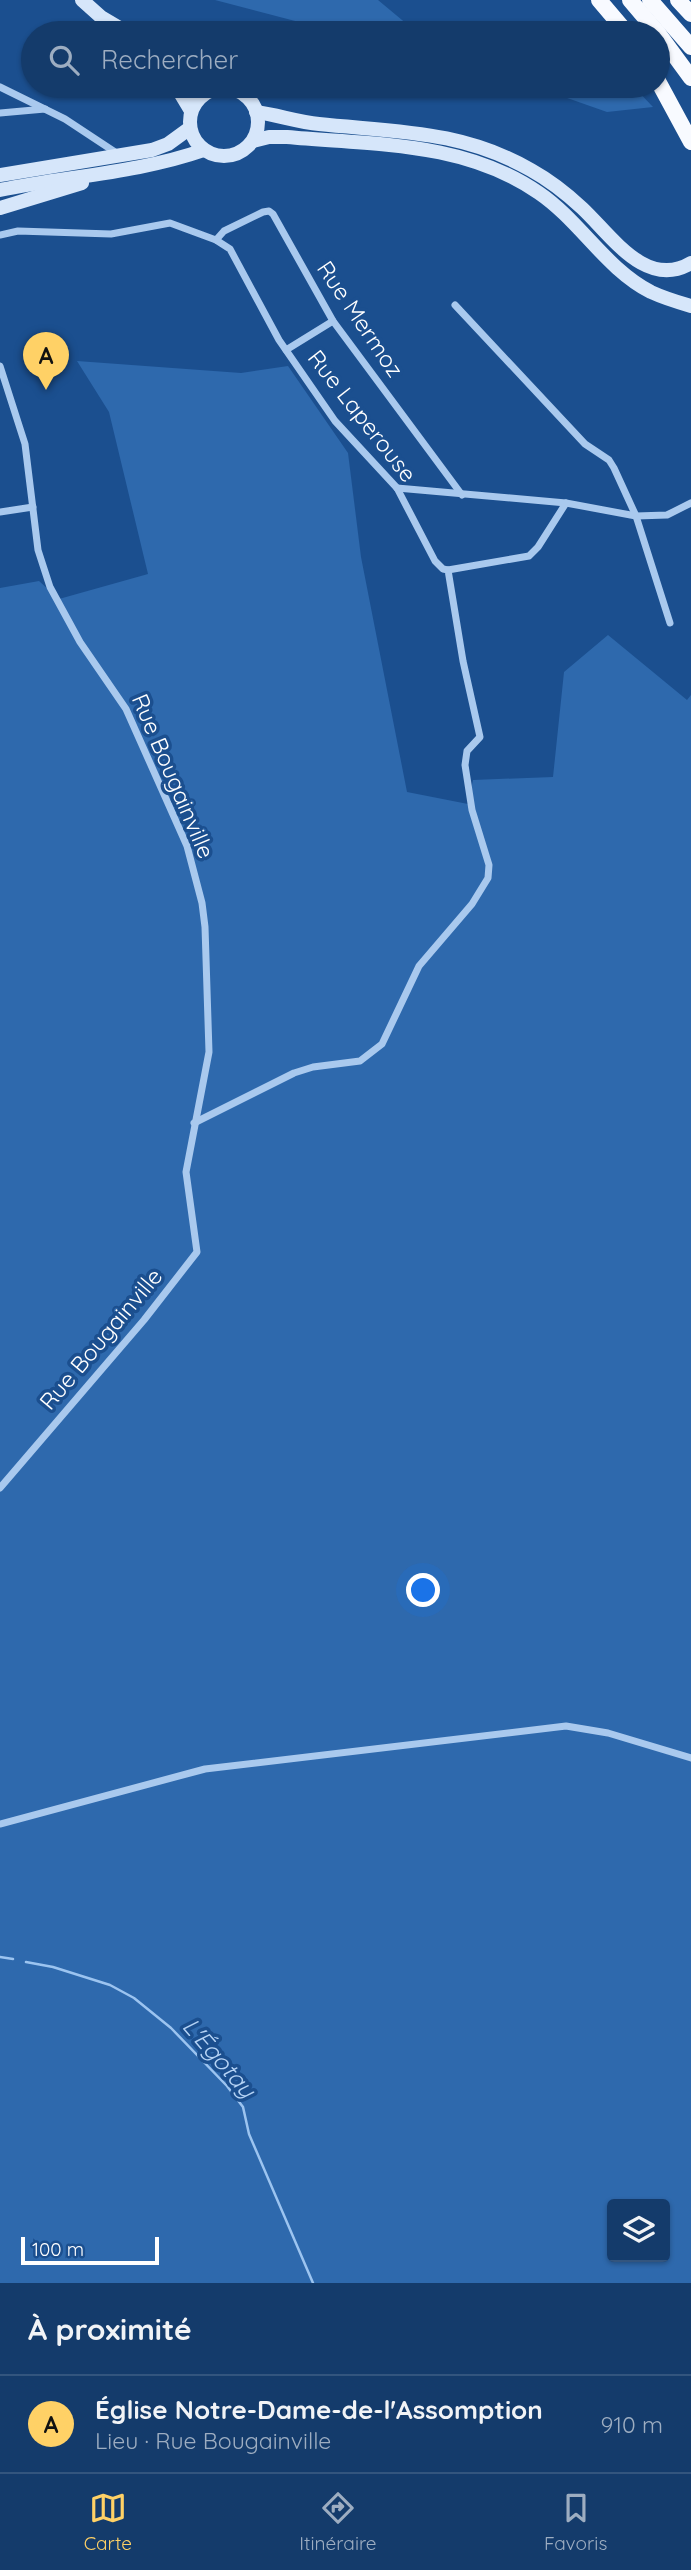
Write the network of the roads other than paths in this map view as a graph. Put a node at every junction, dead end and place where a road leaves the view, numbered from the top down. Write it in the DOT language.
graph roads {
  1 [pos="82,0"];
  2 [pos="599,0"];
  3 [pos="630,0"];
  4 [pos="650,0"];
  5 [pos="678,0"];
  6 [pos="691,14"];
  7 [pos="110,21"];
  8 [pos="617,21"];
  9 [pos="648,21"];
  10 [pos="668,21"];
  11 [pos="670,23"];
  12 [pos="691,47"];
  13 [pos="670,49"];
  14 [pos="691,78"];
  15 [pos="0,87"];
  16 [pos="21,97"];
  17 [pos="24,98"];
  18 [pos="183,98"];
  19 [pos="200,98"];
  20 [pos="247,98"];
  21 [pos="667,98"];
  22 [pos="46,108"];
  23 [pos="191,111"];
  24 [pos="257,111"];
  25 [pos="0,113"];
  26 [pos="190,128"];
  27 [pos="253,141"];
  28 [pos="691,142"];
  29 [pos="204,150"];
  30 [pos="119,155"];
  31 [pos="0,166"];
  32 [pos="127,170"];
  33 [pos="0,176"];
  34 [pos="0,190"];
  35 [pos="0,208"];
  36 [pos="0,235"];
  37 [pos="216,240"];
  38 [pos="691,263"];
  39 [pos="455,305"];
  40 [pos="691,306"];
  41 [pos="333,321"];
  42 [pos="286,350"];
  43 [pos="0,366"];
  44 [pos="397,488"];
  45 [pos="462,495"];
  46 [pos="566,503"];
  47 [pos="691,503"];
  48 [pos="33,507"];
  49 [pos="0,512"];
  50 [pos="636,516"];
  51 [pos="447,570"];
  52 [pos="670,623"];
  53 [pos="194,1122"];
  54 [pos="0,1488"];
  55 [pos="691,1758"];
  56 [pos="0,1824"];
  1 -- 7 [label="main road"];
  2 -- 8 [label="highway"];
  3 -- 9 [label="highway"];
  4 -- 10 [label="highway"];
  5 -- 6 [label="highway"];
  11 -- 12 [label="highway"];
  13 -- 14 [label="highway"];
  15 -- 16 [label="street"];
  17 -- 22 [label="street"];
  18 -- 23 [label="main road"];
  19 -- 23 [label="main road"];
  20 -- 24 [label="main road"];
  21 -- 28 [label="highway"];
  22 -- 25 [label="street"];
  22 -- 30 [label="street"];
  23 -- 26 [label="main road"];
  24 -- 27 [label="main road"];
  24 -- 38 [label="main road"];
  26 -- 29 [label="main road"];
  26 -- 30 [label="main road"];
  27 -- 29 [label="main road"];
  27 -- 40 [label="main road"];
  29 -- 32 [label="main road"];
  30 -- 31 [label="main road"];
  30 -- 33 [label="main road"];
  32 -- 34 [label="main road"];
  32 -- 35 [label="main road"];
  36 -- 37 [label="street"];
  37 -- 41 [label="street, Rue Mermoz"];
  37 -- 42 [label="street, Rue Laperouse"];
  39 -- 50 [label="street"];
  41 -- 42 [label="street"];
  41 -- 45 [label="street, Rue Mermoz"];
  42 -- 44 [label="street, Rue Laperouse"];
  43 -- 48 [label="street, Rue Bougainville"];
  44 -- 45 [label="street"];
  44 -- 51 [label="street, Rue Laperouse"];
  45 -- 46 [label="street"];
  46 -- 50 [label="street"];
  46 -- 51 [label="street"];
  47 -- 50 [label="street"];
  48 -- 49 [label="street"];
  48 -- 53 [label="street, Rue Bougainville"];
  50 -- 52 [label="street"];
  51 -- 53 [label="street, Rue Laperouse"];
  53 -- 54 [label="street, Rue Bougainville"];
  55 -- 56 [label="street"];
}
